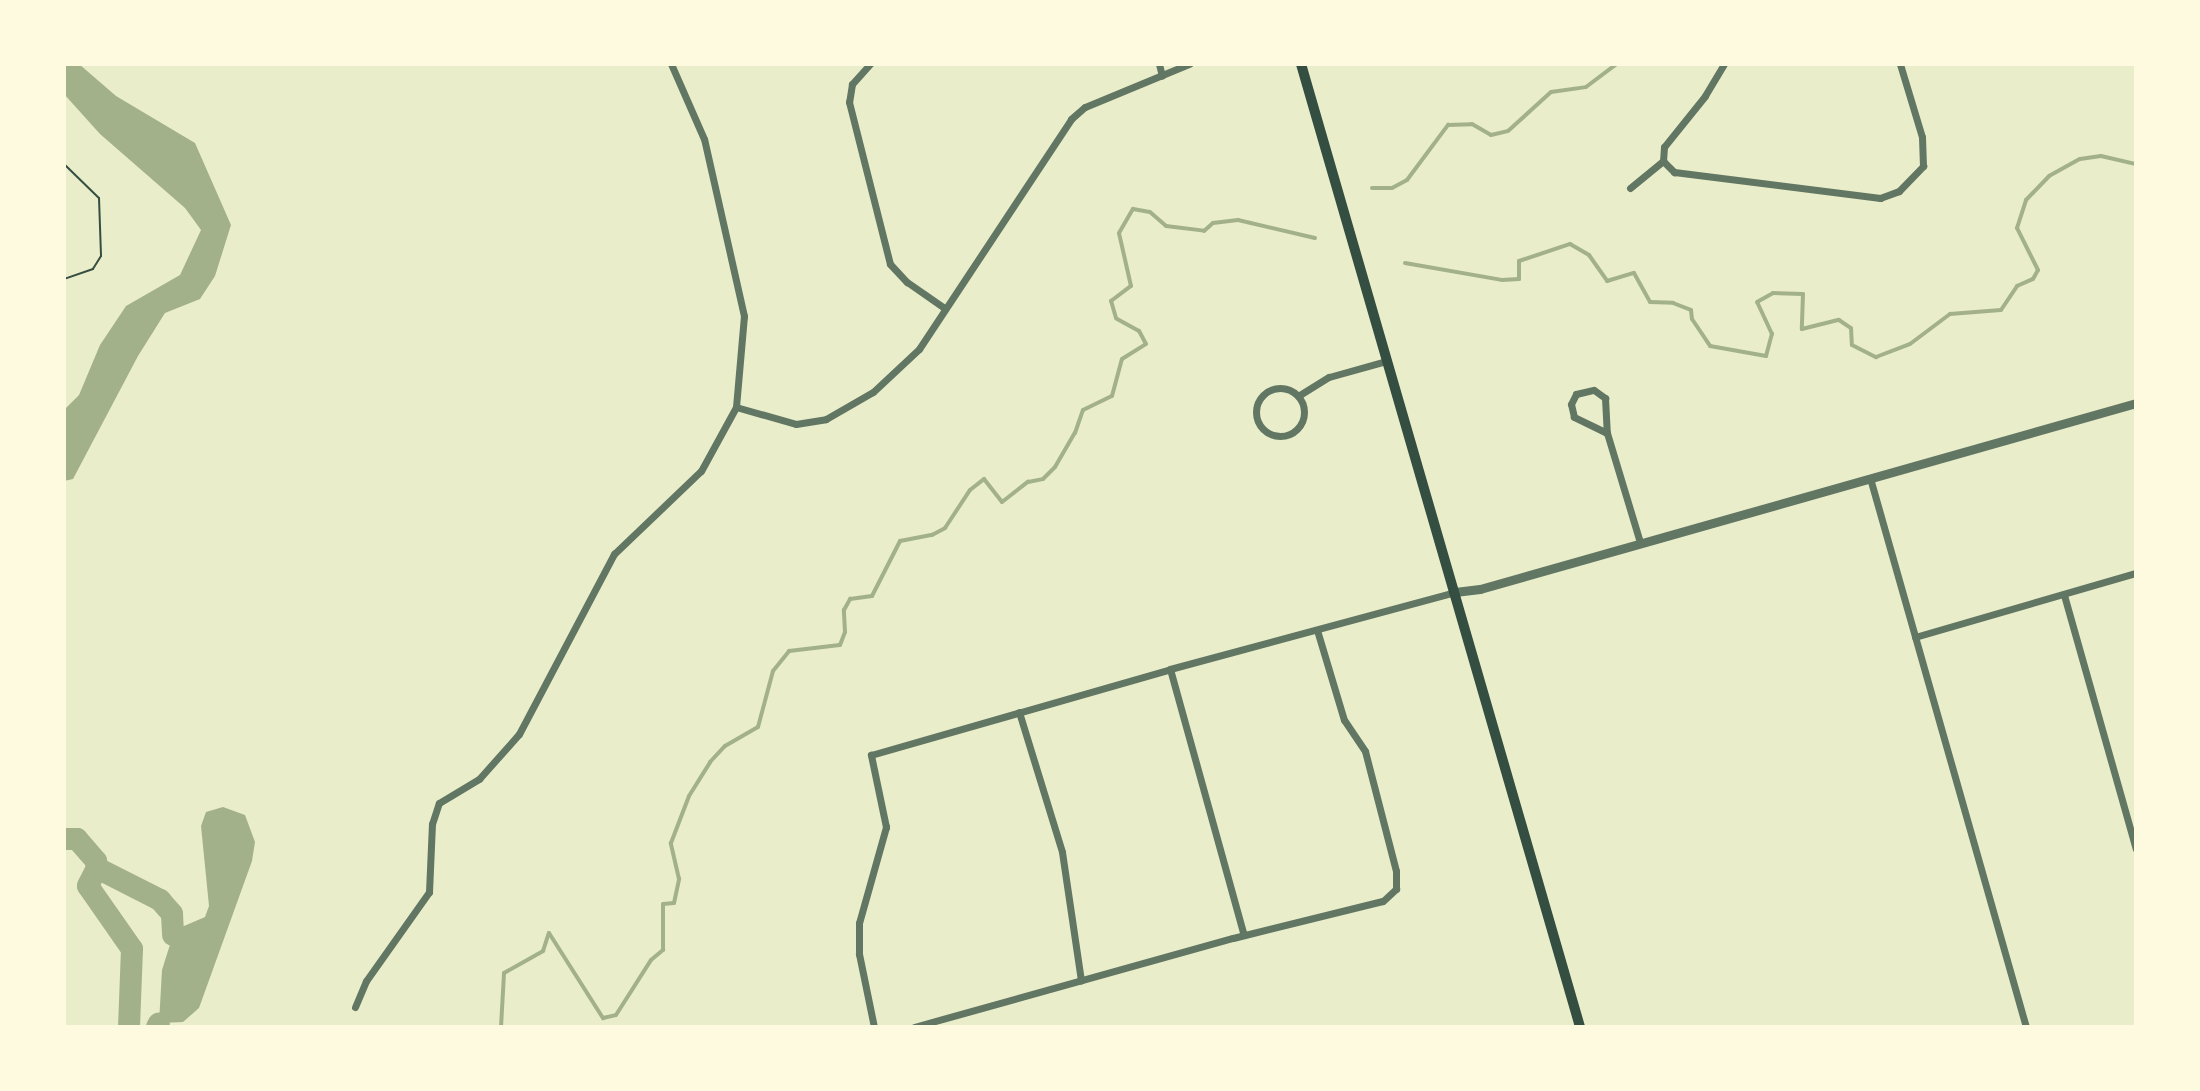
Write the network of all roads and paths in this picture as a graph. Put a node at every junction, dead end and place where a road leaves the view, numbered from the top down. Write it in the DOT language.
graph roads {
  1 [pos="671,64"];
  2 [pos="870,64"];
  3 [pos="1159,64"];
  4 [pos="1189,64"];
  5 [pos="1301,64"];
  6 [pos="1724,64"];
  7 [pos="1900,64"];
  8 [pos="1162,76"];
  9 [pos="1663,161"];
  10 [pos="64,164"];
  11 [pos="1630,188"];
  12 [pos="64,279"];
  13 [pos="943,307"];
  14 [pos="1386,361"];
  15 [pos="1298,396"];
  16 [pos="2136,403"];
  17 [pos="736,407"];
  18 [pos="1607,433"];
  19 [pos="1870,478"];
  20 [pos="1640,542"];
  21 [pos="2136,573"];
  22 [pos="1455,592"];
  23 [pos="2064,595"];
  24 [pos="1317,630"];
  25 [pos="1915,637"];
  26 [pos="1170,669"];
  27 [pos="1019,712"];
  28 [pos="2136,849"];
  29 [pos="1244,935"];
  30 [pos="1081,981"];
  31 [pos="355,1007"];
  32 [pos="874,1027"];
  33 [pos="914,1027"];
  34 [pos="1580,1027"];
  35 [pos="2026,1027"];
  1 -- 17 [label="street"];
  2 -- 13 [label="street"];
  3 -- 8 [label="street"];
  4 -- 8 [label="street"];
  5 -- 14 [label="main road"];
  6 -- 9 [label="street"];
  7 -- 9 [label="street"];
  8 -- 13 [label="street"];
  9 -- 11 [label="street"];
  10 -- 12 [label="path"];
  13 -- 17 [label="street"];
  14 -- 15 [label="street"];
  14 -- 22 [label="main road"];
  15 -- 15 [label="street"];
  16 -- 19 [label="street"];
  17 -- 31 [label="street"];
  18 -- 18 [label="street"];
  18 -- 20 [label="street"];
  19 -- 20 [label="street"];
  19 -- 25 [label="street"];
  20 -- 22 [label="street"];
  21 -- 23 [label="street"];
  22 -- 24 [label="street"];
  22 -- 34 [label="main road"];
  23 -- 25 [label="street"];
  23 -- 28 [label="street"];
  24 -- 26 [label="street"];
  24 -- 29 [label="street"];
  25 -- 35 [label="street"];
  26 -- 27 [label="street"];
  26 -- 29 [label="street"];
  27 -- 30 [label="street"];
  27 -- 32 [label="street"];
  29 -- 30 [label="street"];
  30 -- 33 [label="street"];
}
